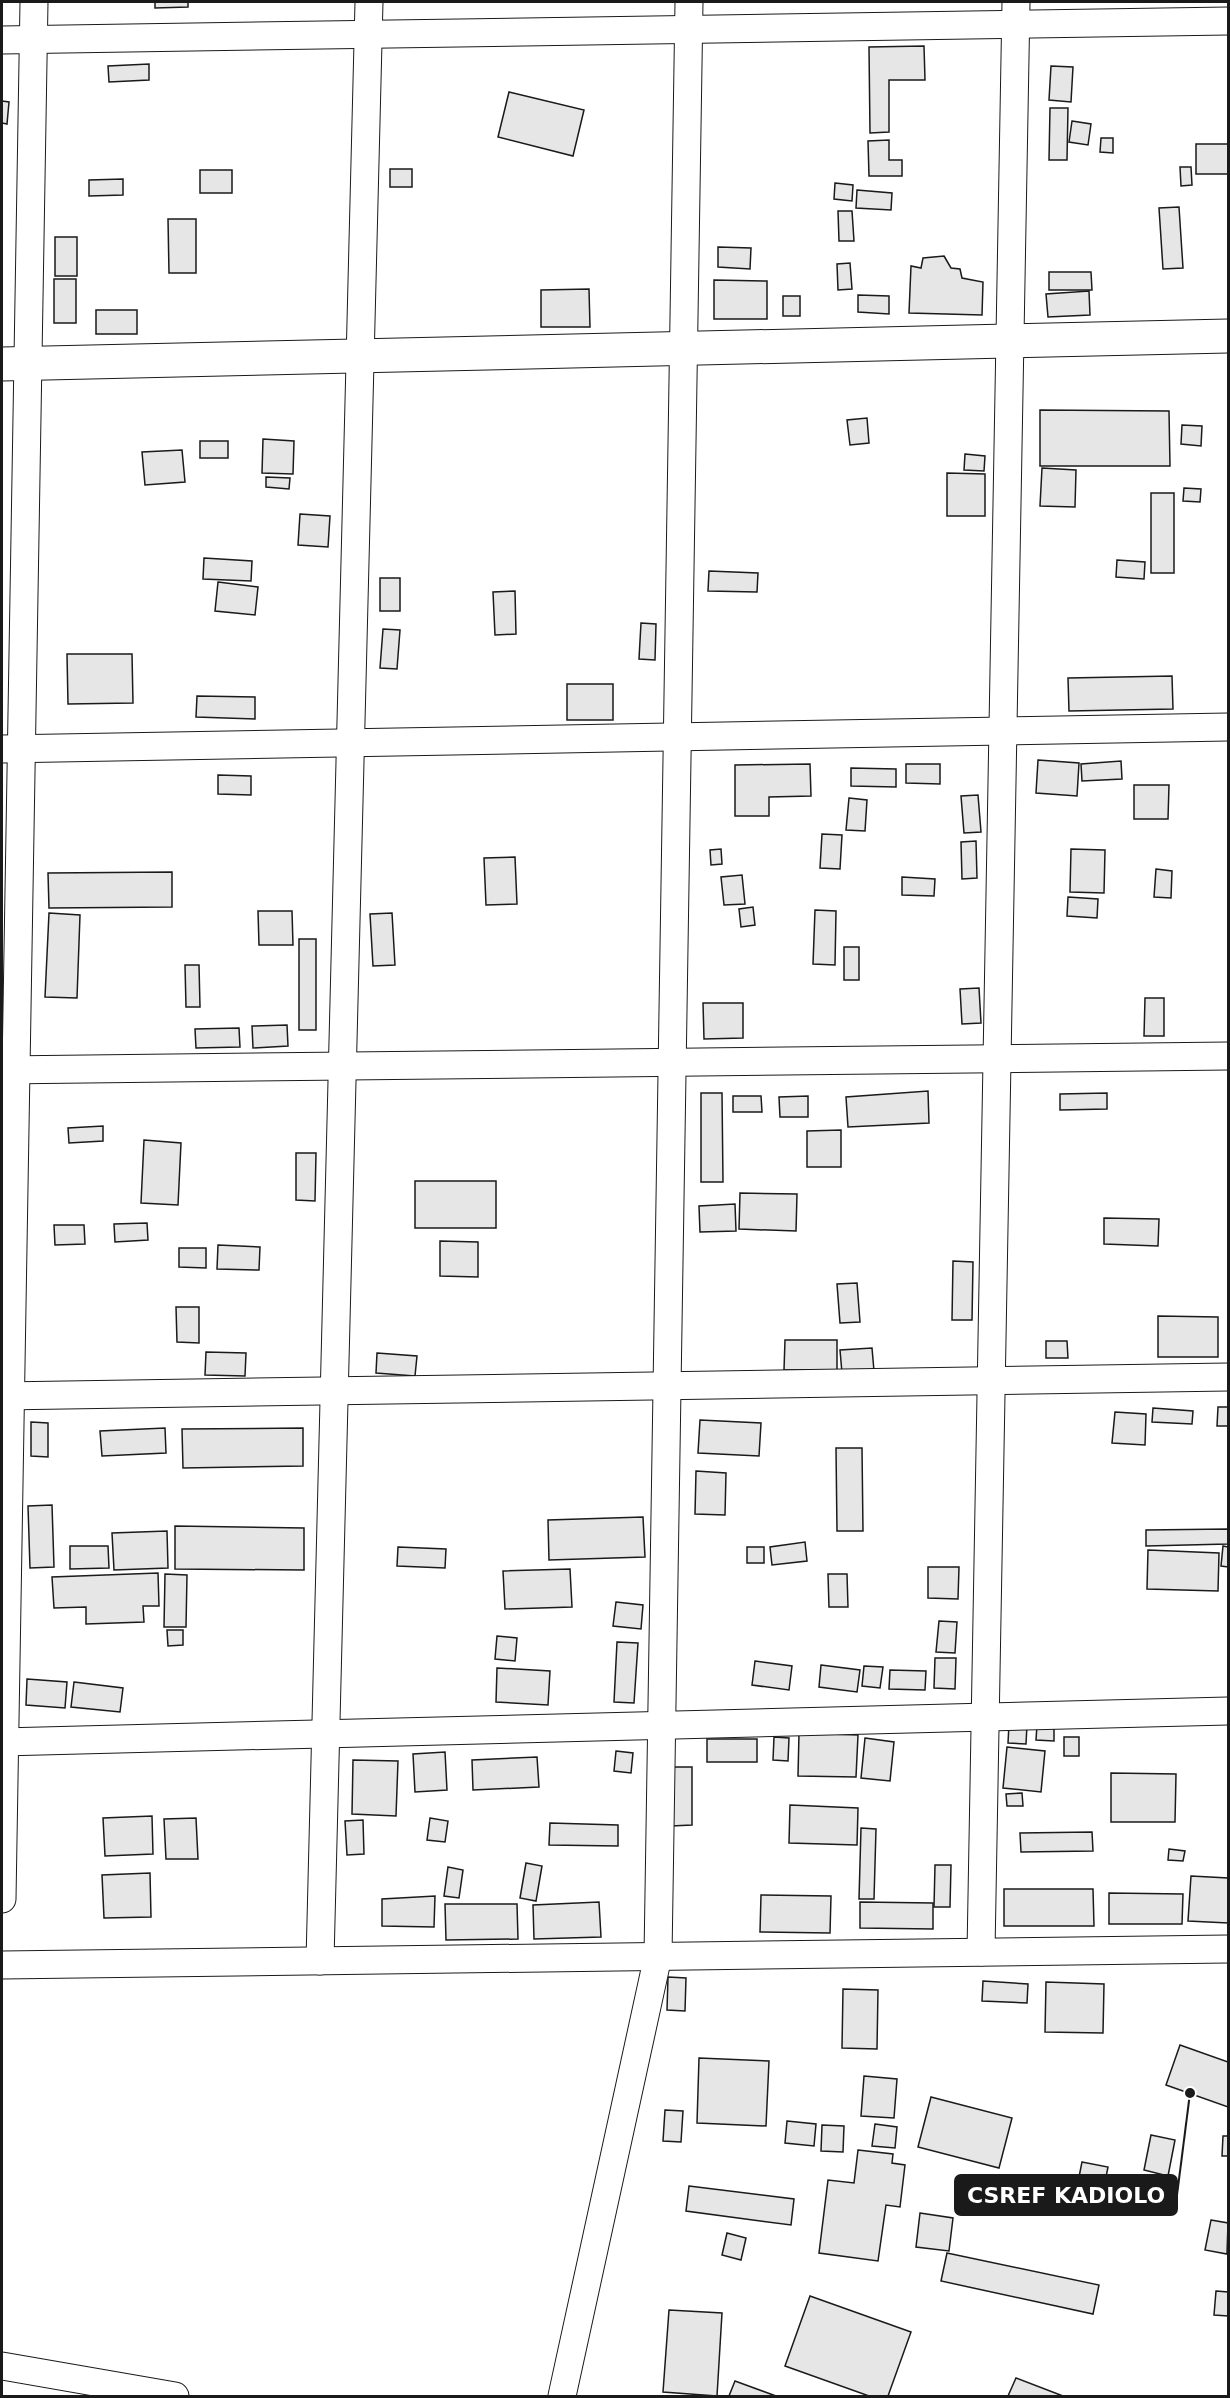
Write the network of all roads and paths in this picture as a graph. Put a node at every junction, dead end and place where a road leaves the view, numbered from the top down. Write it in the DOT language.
graph roads {
  1 [pos="34,2"];
  2 [pos="369,2"];
  3 [pos="689,2"];
  4 [pos="1016,13"];
  5 [pos="1228,21"];
  6 [pos="689,29"];
  7 [pos="368,34"];
  8 [pos="34,39"];
  9 [pos="2,40"];
  10 [pos="1228,336"];
  11 [pos="1010,341"];
  12 [pos="684,348"];
  13 [pos="360,356"];
  14 [pos="15,363"];
  15 [pos="1228,727"];
  16 [pos="1003,731"];
  17 [pos="677,737"];
  18 [pos="350,743"];
  19 [pos="11,749"];
  20 [pos="1228,1056"];
  21 [pos="997,1059"];
  22 [pos="672,1063"];
  23 [pos="342,1066"];
  24 [pos="9,1070"];
  25 [pos="1228,1377"];
  26 [pos="991,1380"];
  27 [pos="668,1386"];
  28 [pos="334,1391"];
  29 [pos="6,1396"];
  30 [pos="1228,1711"];
  31 [pos="986,1717"];
  32 [pos="662,1725"];
  33 [pos="326,1734"];
  34 [pos="3,1742"];
  35 [pos="2,1899"];
  36 [pos="1228,1949"];
  37 [pos="981,1952"];
  38 [pos="658,1956"];
  39 [pos="320,1961"];
  40 [pos="2,1965"];
  41 [pos="2,2366"];
  42 [pos="175,2397"];
  43 [pos="562,2397"];
  1 -- 8 [label="street"];
  2 -- 7 [label="street"];
  3 -- 6 [label="street"];
  4 -- 5 [label="street"];
  4 -- 6 [label="street"];
  4 -- 11 [label="street"];
  6 -- 7 [label="street"];
  6 -- 12 [label="street"];
  7 -- 8 [label="street"];
  7 -- 13 [label="street"];
  8 -- 9 [label="street"];
  8 -- 14 [label="street"];
  10 -- 11 [label="main road"];
  11 -- 12 [label="main road"];
  11 -- 16 [label="street"];
  12 -- 13 [label="main road"];
  12 -- 17 [label="street"];
  13 -- 14 [label="main road"];
  13 -- 18 [label="street"];
  14 -- 19 [label="street"];
  15 -- 16 [label="street"];
  16 -- 17 [label="street"];
  16 -- 21 [label="street"];
  17 -- 18 [label="street"];
  17 -- 22 [label="street"];
  18 -- 19 [label="street"];
  18 -- 23 [label="street"];
  19 -- 24 [label="street"];
  20 -- 21 [label="street"];
  21 -- 22 [label="street"];
  21 -- 26 [label="street"];
  22 -- 23 [label="street"];
  22 -- 27 [label="street"];
  23 -- 24 [label="street"];
  23 -- 28 [label="street"];
  24 -- 29 [label="street"];
  25 -- 26 [label="street"];
  26 -- 27 [label="street"];
  26 -- 31 [label="street"];
  27 -- 28 [label="street"];
  27 -- 32 [label="street"];
  28 -- 29 [label="street"];
  28 -- 33 [label="street"];
  29 -- 34 [label="street"];
  30 -- 31 [label="street"];
  31 -- 32 [label="street"];
  31 -- 37 [label="street"];
  32 -- 33 [label="street"];
  32 -- 38 [label="street"];
  33 -- 34 [label="street"];
  33 -- 39 [label="street"];
  34 -- 35 [label="street"];
  36 -- 37 [label="street"];
  37 -- 38 [label="street"];
  38 -- 39 [label="street"];
  38 -- 43 [label="street"];
  39 -- 40 [label="street"];
  41 -- 42 [label="street"];
}
